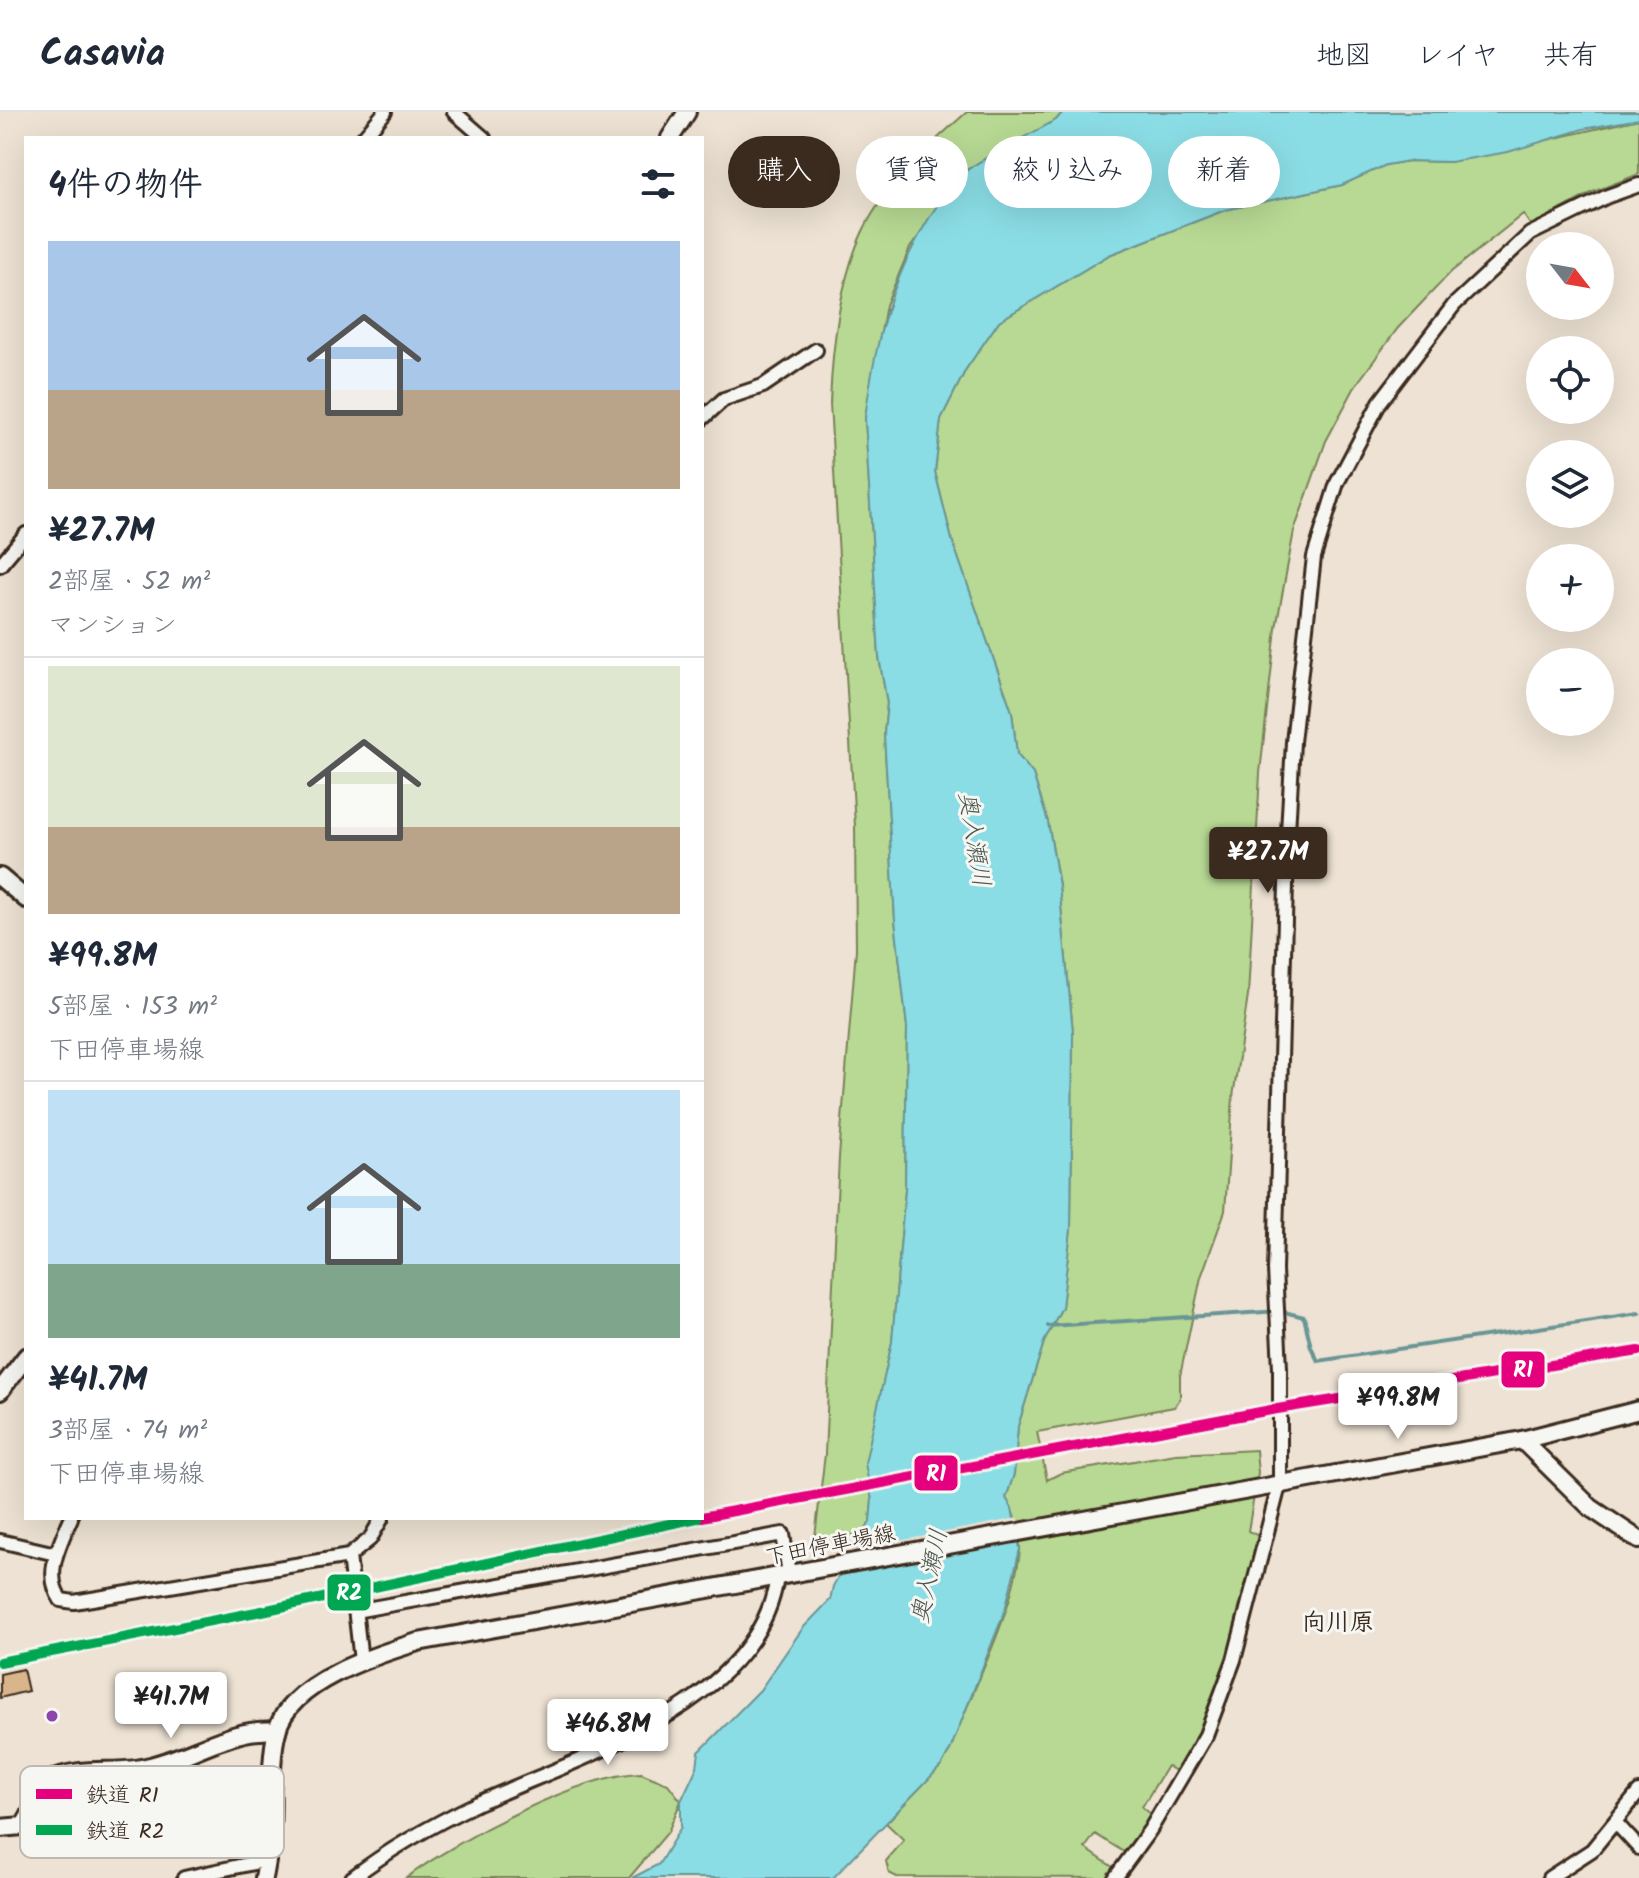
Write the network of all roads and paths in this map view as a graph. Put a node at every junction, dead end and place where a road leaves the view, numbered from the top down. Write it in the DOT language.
graph roads {
  1 [pos="385,112"];
  2 [pos="454,112"];
  3 [pos="687,112"];
  4 [pos="365,136"];
  5 [pos="482,136"];
  6 [pos="671,136"];
  7 [pos="1639,185"];
  8 [pos="816,350"];
  9 [pos="704,417"];
  10 [pos="24,536"];
  11 [pos="0,565"];
  12 [pos="0,877"];
  13 [pos="24,897"];
  14 [pos="24,1360"];
  15 [pos="0,1391"];
  16 [pos="1639,1410"];
  17 [pos="1522,1440"];
  18 [pos="1276,1483"];
  19 [pos="70,1520"];
  20 [pos="381,1520"];
  21 [pos="1639,1540"];
  22 [pos="0,1541"];
  23 [pos="56,1554"];
  24 [pos="349,1556"];
  25 [pos="783,1576"];
  26 [pos="355,1611"];
  27 [pos="361,1661"];
  28 [pos="277,1731"];
  29 [pos="148,1766"];
  30 [pos="274,1766"];
  31 [pos="1639,1792"];
  32 [pos="1616,1823"];
  33 [pos="20,1826"];
  34 [pos="0,1828"];
  35 [pos="1639,1848"];
  36 [pos="267,1860"];
  37 [pos="184,1878"];
  38 [pos="264,1878"];
  39 [pos="352,1878"];
  40 [pos="1115,1878"];
  41 [pos="1549,1878"];
  1 -- 4 [label="street"];
  2 -- 5 [label="street"];
  3 -- 6 [label="main road"];
  7 -- 18 [label="street"];
  8 -- 9 [label="street"];
  10 -- 11 [label="street"];
  12 -- 13 [label="main road"];
  14 -- 15 [label="main road"];
  16 -- 17 [label="main road, 下田停車場線"];
  17 -- 18 [label="main road, 下田停車場線"];
  17 -- 21 [label="main road"];
  18 -- 25 [label="main road, 下田停車場線"];
  18 -- 40 [label="street"];
  19 -- 23 [label="street"];
  20 -- 24 [label="street"];
  22 -- 23 [label="street"];
  23 -- 24 [label="street"];
  24 -- 26 [label="street"];
  25 -- 26 [label="street"];
  25 -- 27 [label="main road, 下田停車場線"];
  25 -- 39 [label="street"];
  26 -- 27 [label="street"];
  27 -- 28 [label="main road, 下田停車場線"];
  28 -- 29 [label="main road"];
  28 -- 30 [label="main road"];
  31 -- 32 [label="street"];
  32 -- 35 [label="street"];
  32 -- 41 [label="street"];
  33 -- 34 [label="main road"];
  36 -- 37 [label="street"];
  36 -- 38 [label="main road"];
}
